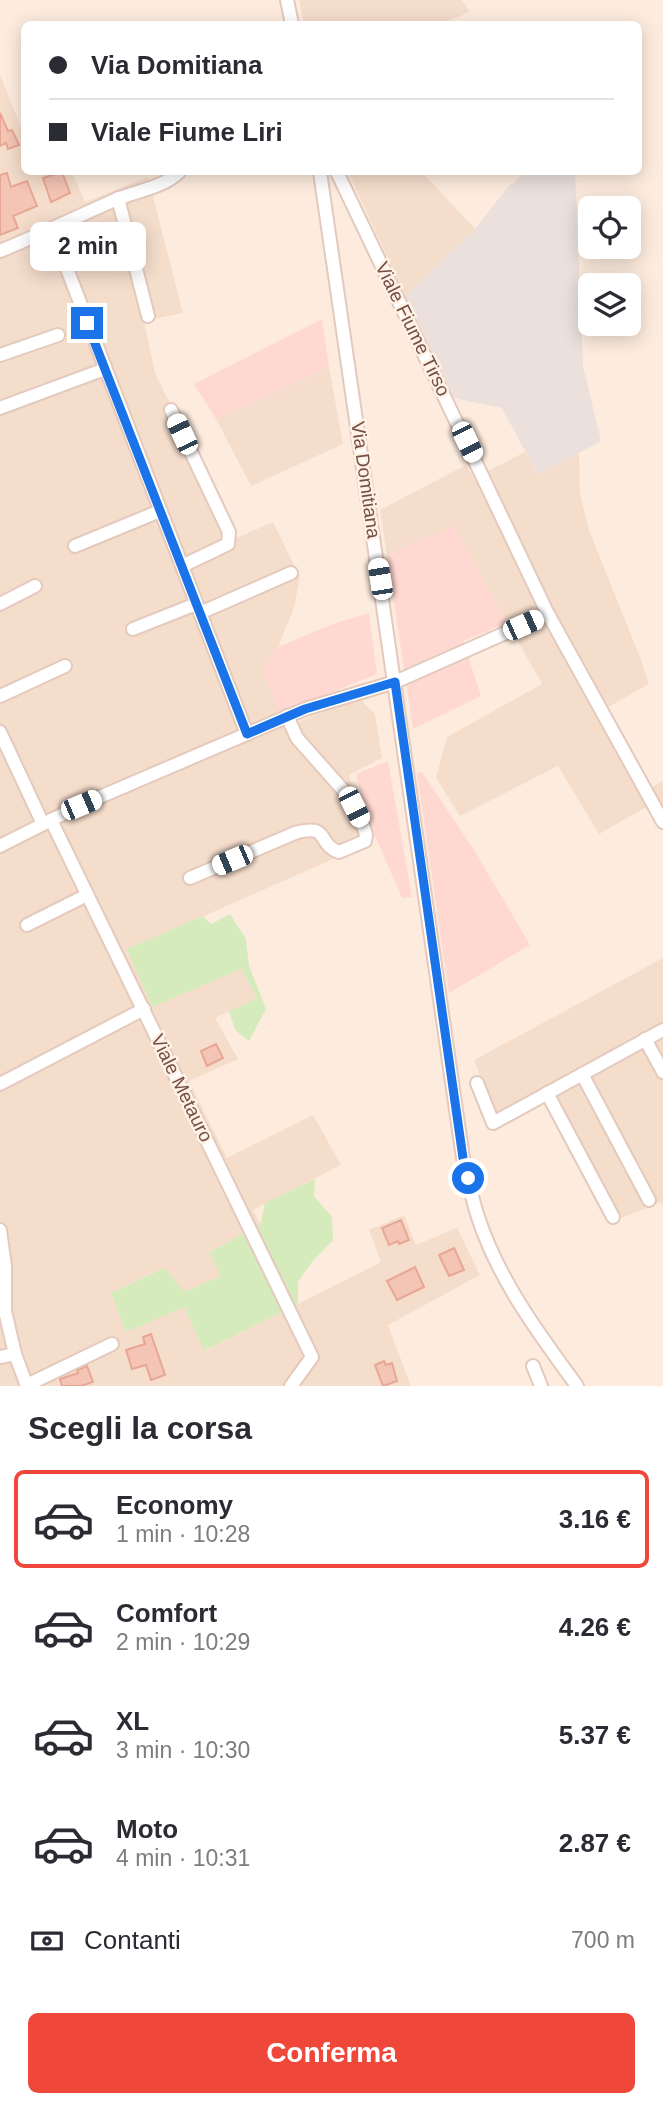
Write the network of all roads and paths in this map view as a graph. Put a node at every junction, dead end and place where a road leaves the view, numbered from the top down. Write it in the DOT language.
graph roads {
  1 [pos="287,0"];
  2 [pos="291,21"];
  3 [pos="176,175"];
  4 [pos="320,175"];
  5 [pos="338,175"];
  6 [pos="118,198"];
  7 [pos="52,230"];
  8 [pos="0,251"];
  9 [pos="148,316"];
  10 [pos="58,335"];
  11 [pos="0,355"];
  12 [pos="105,369"];
  13 [pos="0,408"];
  14 [pos="171,410"];
  15 [pos="160,511"];
  16 [pos="75,546"];
  17 [pos="182,566"];
  18 [pos="291,573"];
  19 [pos="35,586"];
  20 [pos="0,604"];
  21 [pos="198,608"];
  22 [pos="548,614"];
  23 [pos="133,629"];
  24 [pos="65,666"];
  25 [pos="395,682"];
  26 [pos="0,696"];
  27 [pos="287,716"];
  28 [pos="0,732"];
  29 [pos="247,734"];
  30 [pos="47,822"];
  31 [pos="663,822"];
  32 [pos="0,846"];
  33 [pos="190,878"];
  34 [pos="87,895"];
  35 [pos="27,925"];
  36 [pos="144,1009"];
  37 [pos="663,1030"];
  38 [pos="645,1039"];
  39 [pos="663,1072"];
  40 [pos="582,1074"];
  41 [pos="477,1083"];
  42 [pos="0,1084"];
  43 [pos="547,1093"];
  44 [pos="649,1200"];
  45 [pos="613,1217"];
  46 [pos="0,1230"];
  47 [pos="2,1267"];
  48 [pos="112,1344"];
  49 [pos="15,1354"];
  50 [pos="0,1357"];
  51 [pos="533,1366"];
  52 [pos="27,1386"];
  53 [pos="291,1386"];
  54 [pos="541,1386"];
  55 [pos="577,1386"];
  1 -- 2 [label="street"];
  3 -- 6 [label="street"];
  4 -- 25 [label="street, Via Domitiana"];
  5 -- 22 [label="street, Viale Fiume Tirso"];
  6 -- 7 [label="street"];
  6 -- 9 [label="street"];
  7 -- 8 [label="street"];
  7 -- 12 [label="street"];
  10 -- 11 [label="street"];
  12 -- 13 [label="street"];
  12 -- 15 [label="street"];
  14 -- 17 [label="street"];
  15 -- 16 [label="street"];
  15 -- 17 [label="street"];
  17 -- 21 [label="street"];
  18 -- 21 [label="street"];
  19 -- 20 [label="street"];
  21 -- 23 [label="street"];
  21 -- 29 [label="street"];
  22 -- 25 [label="street"];
  22 -- 31 [label="street, Viale Fiume Tirso"];
  24 -- 26 [label="street"];
  25 -- 27 [label="street"];
  25 -- 55 [label="street, Via Domitiana"];
  27 -- 29 [label="street"];
  27 -- 33 [label="street"];
  28 -- 30 [label="street, Viale Metauro"];
  29 -- 30 [label="street"];
  30 -- 32 [label="street"];
  30 -- 34 [label="street, Viale Metauro"];
  34 -- 35 [label="street"];
  34 -- 36 [label="street, Viale Metauro"];
  36 -- 42 [label="street"];
  36 -- 53 [label="street, Viale Metauro"];
  37 -- 38 [label="street"];
  38 -- 39 [label="street"];
  38 -- 40 [label="street"];
  40 -- 43 [label="street"];
  40 -- 44 [label="street"];
  41 -- 43 [label="street"];
  43 -- 45 [label="street"];
  46 -- 47 [label="street"];
  47 -- 49 [label="street"];
  48 -- 52 [label="street"];
  49 -- 50 [label="street"];
  49 -- 52 [label="street"];
  51 -- 54 [label="street"];
}
